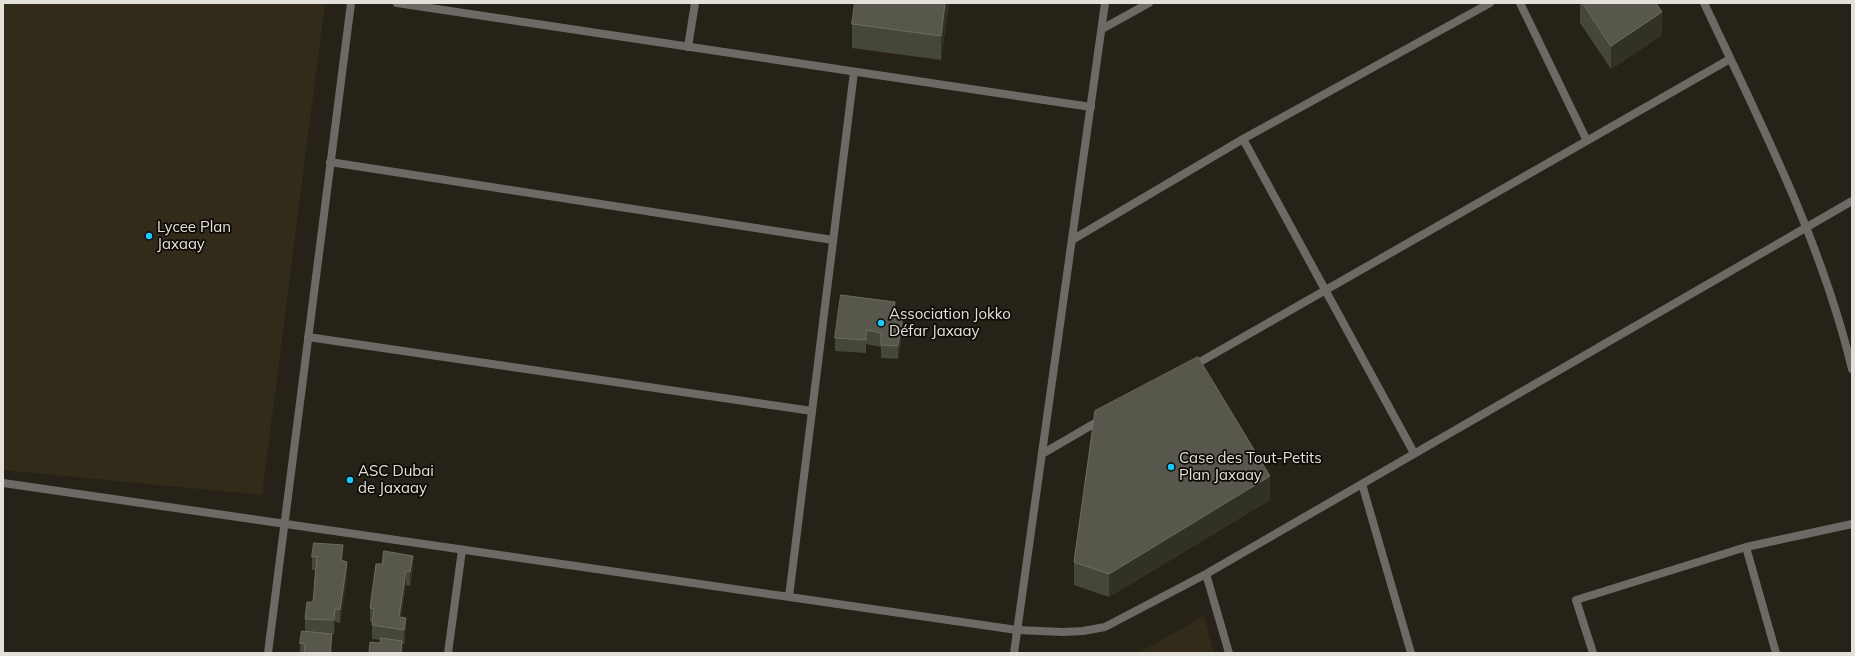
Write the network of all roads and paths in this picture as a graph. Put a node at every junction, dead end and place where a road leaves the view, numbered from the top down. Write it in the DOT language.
graph roads {
  1 [pos="351,3"];
  2 [pos="396,3"];
  3 [pos="695,3"];
  4 [pos="1106,3"];
  5 [pos="1149,3"];
  6 [pos="1490,3"];
  7 [pos="1520,3"];
  8 [pos="1704,3"];
  9 [pos="1102,29"];
  10 [pos="688,47"];
  11 [pos="1730,59"];
  12 [pos="854,72"];
  13 [pos="1091,107"];
  14 [pos="1243,139"];
  15 [pos="1587,141"];
  16 [pos="330,162"];
  17 [pos="1852,201"];
  18 [pos="1807,226"];
  19 [pos="833,240"];
  20 [pos="1072,240"];
  21 [pos="1325,290"];
  22 [pos="308,338"];
  23 [pos="1852,369"];
  24 [pos="1187,370"];
  25 [pos="812,412"];
  26 [pos="1111,414"];
  27 [pos="1414,453"];
  28 [pos="1042,454"];
  29 [pos="3,483"];
  30 [pos="1362,484"];
  31 [pos="284,524"];
  32 [pos="1852,524"];
  33 [pos="1746,547"];
  34 [pos="462,550"];
  35 [pos="1206,574"];
  36 [pos="789,597"];
  37 [pos="1017,630"];
  38 [pos="268,653"];
  39 [pos="448,653"];
  40 [pos="1014,653"];
  41 [pos="1229,653"];
  42 [pos="1410,653"];
  43 [pos="1593,653"];
  44 [pos="1776,653"];
  1 -- 16 [label="street"];
  2 -- 10 [label="street"];
  3 -- 10 [label="street"];
  4 -- 9 [label="street"];
  5 -- 9 [label="street"];
  6 -- 14 [label="street"];
  7 -- 15 [label="street"];
  8 -- 11 [label="street"];
  9 -- 13 [label="street"];
  10 -- 12 [label="street"];
  11 -- 15 [label="street"];
  11 -- 18 [label="street"];
  12 -- 13 [label="street"];
  12 -- 19 [label="street"];
  13 -- 20 [label="street"];
  14 -- 20 [label="street"];
  14 -- 21 [label="street"];
  15 -- 21 [label="street"];
  16 -- 19 [label="street"];
  16 -- 22 [label="street"];
  17 -- 18 [label="street"];
  18 -- 23 [label="street"];
  18 -- 27 [label="street"];
  19 -- 25 [label="street"];
  20 -- 28 [label="street"];
  21 -- 24 [label="street"];
  21 -- 27 [label="street"];
  22 -- 25 [label="street"];
  22 -- 31 [label="street"];
  25 -- 36 [label="street"];
  26 -- 28 [label="street"];
  27 -- 30 [label="street"];
  28 -- 37 [label="street"];
  29 -- 31 [label="street"];
  30 -- 35 [label="street"];
  30 -- 42 [label="street"];
  31 -- 34 [label="street"];
  31 -- 38 [label="street"];
  32 -- 33 [label="street"];
  33 -- 43 [label="street"];
  33 -- 44 [label="street"];
  34 -- 36 [label="street"];
  34 -- 39 [label="street"];
  35 -- 37 [label="street"];
  35 -- 41 [label="street"];
  36 -- 37 [label="street"];
  37 -- 40 [label="street"];
}
